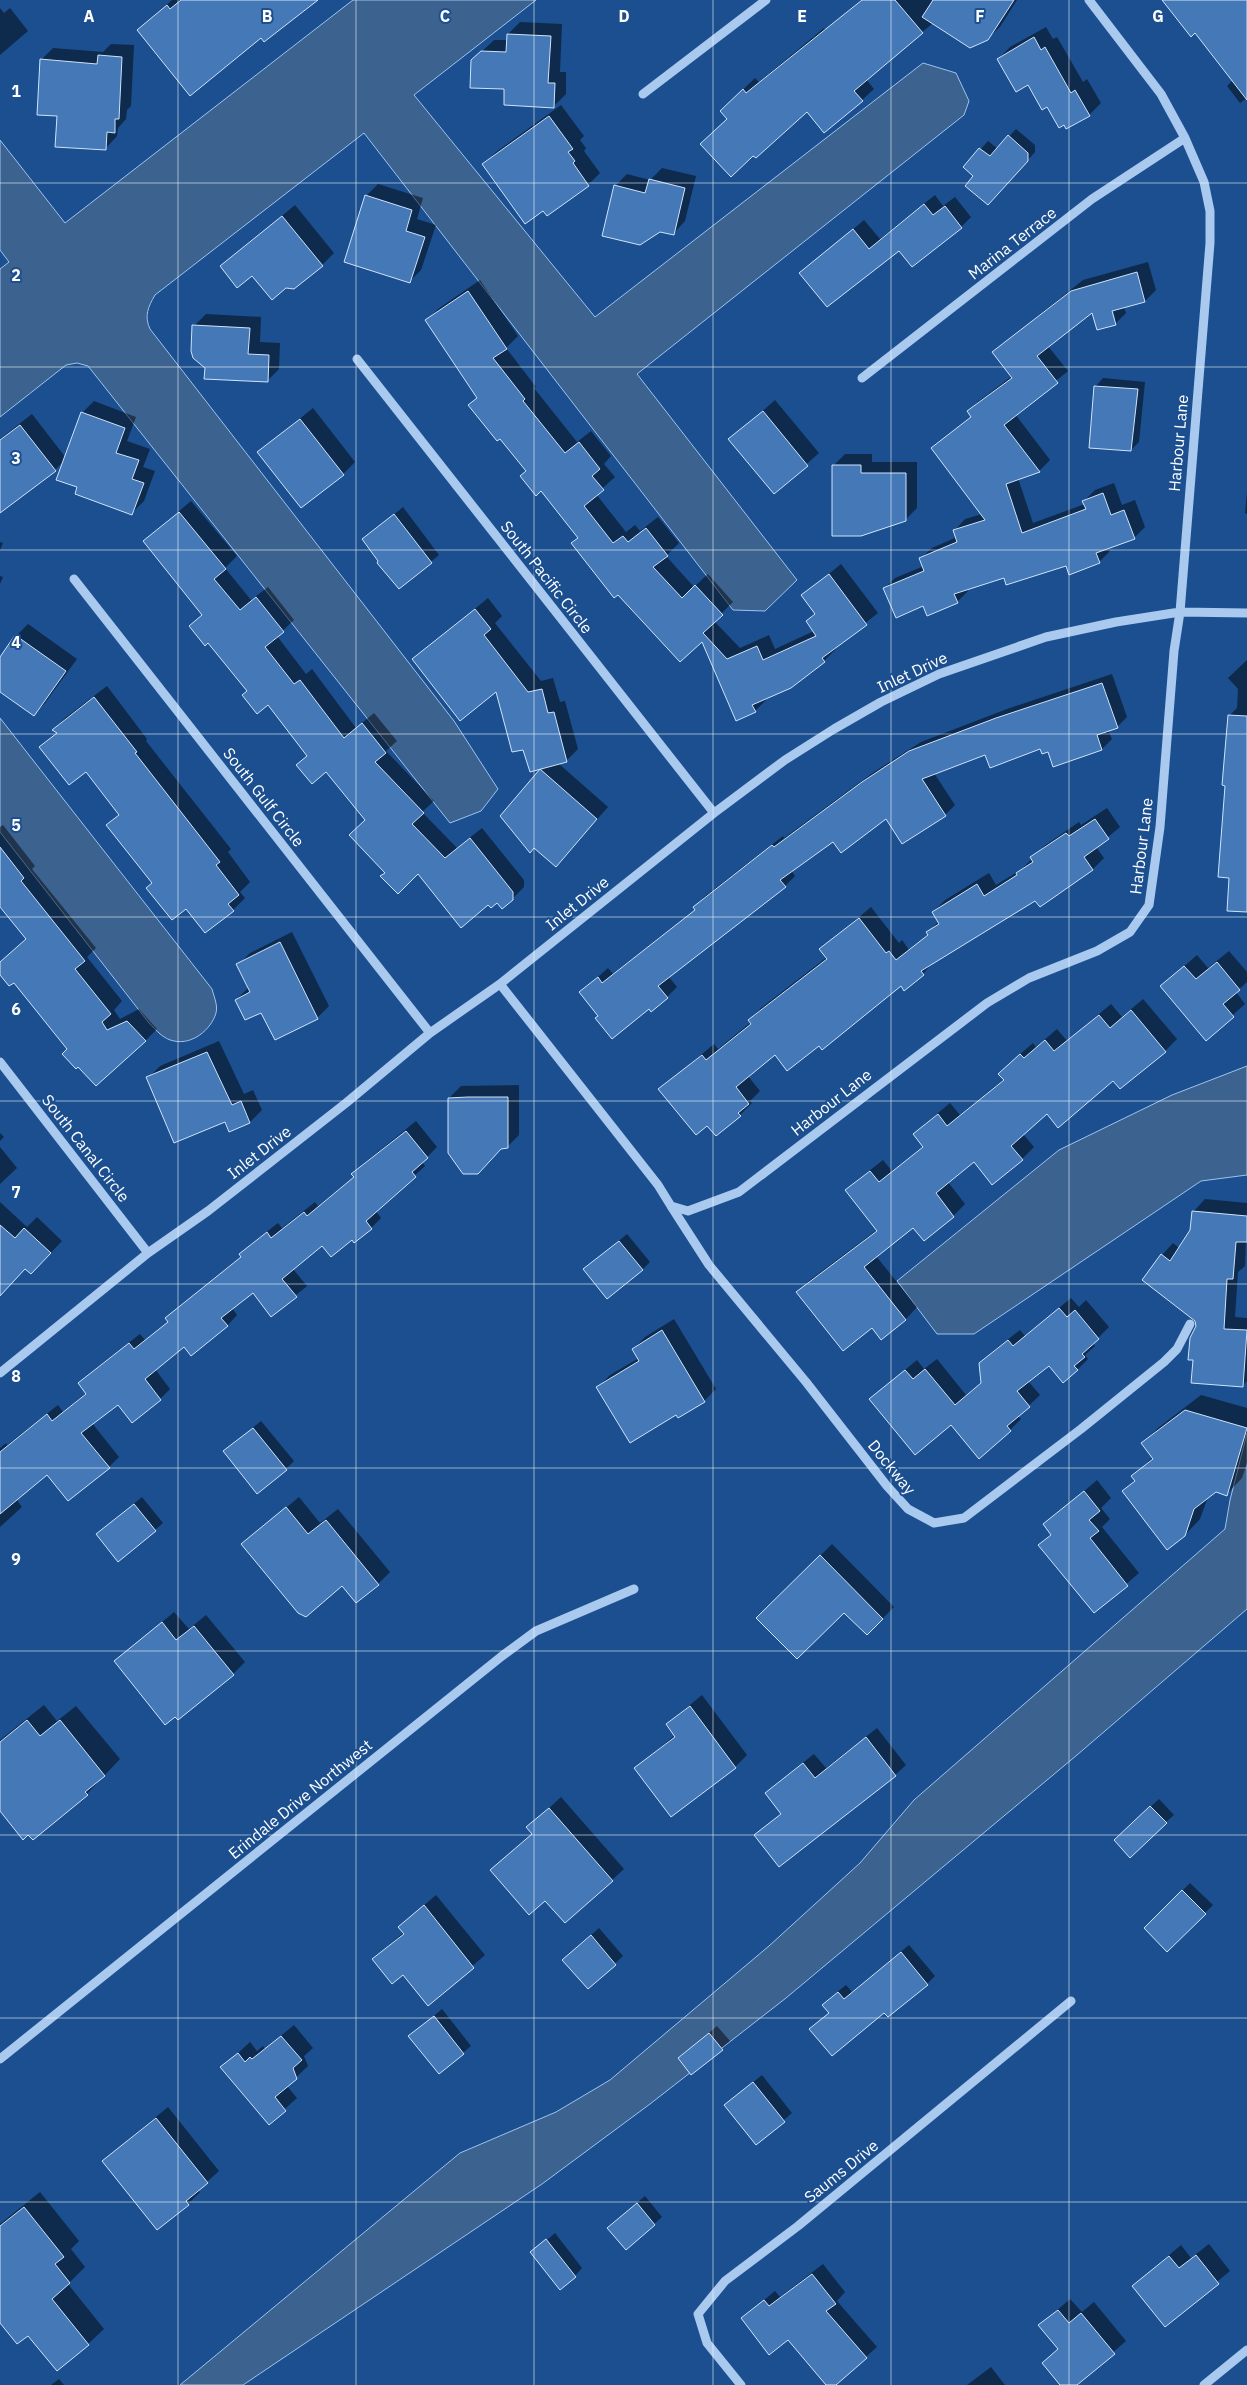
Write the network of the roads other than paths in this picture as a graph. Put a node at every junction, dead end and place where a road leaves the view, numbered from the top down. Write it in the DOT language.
graph roads {
  1 [pos="766,0"];
  2 [pos="1089,0"];
  3 [pos="643,94"];
  4 [pos="1185,138"];
  5 [pos="357,359"];
  6 [pos="862,378"];
  7 [pos="74,579"];
  8 [pos="1180,612"];
  9 [pos="1247,613"];
  10 [pos="714,813"];
  11 [pos="500,984"];
  12 [pos="430,1033"];
  13 [pos="0,1062"];
  14 [pos="671,1206"];
  15 [pos="148,1253"];
  16 [pos="1190,1324"];
  17 [pos="0,1373"];
  18 [pos="634,1589"];
  19 [pos="1071,2000"];
  20 [pos="0,2059"];
  21 [pos="1247,2350"];
  22 [pos="741,2385"];
  23 [pos="1204,2385"];
  1 -- 3 [label="street"];
  2 -- 4 [label="street, Harbour Lane"];
  4 -- 6 [label="street, Marina Terrace"];
  4 -- 8 [label="street, Harbour Lane"];
  5 -- 10 [label="street, South Pacific Circle"];
  7 -- 12 [label="street, South Gulf Circle"];
  8 -- 9 [label="street, Inlet Drive"];
  8 -- 10 [label="street, Inlet Drive"];
  8 -- 14 [label="street, Harbour Lane"];
  10 -- 11 [label="street, Inlet Drive"];
  11 -- 12 [label="street, Inlet Drive"];
  11 -- 14 [label="street"];
  12 -- 15 [label="street, Inlet Drive"];
  13 -- 15 [label="street, South Canal Circle"];
  14 -- 16 [label="street, Dockway"];
  15 -- 17 [label="street, Inlet Drive"];
  18 -- 20 [label="street, Erindale Drive Northwest"];
  19 -- 22 [label="street, Saums Drive"];
  21 -- 23 [label="street"];
}
